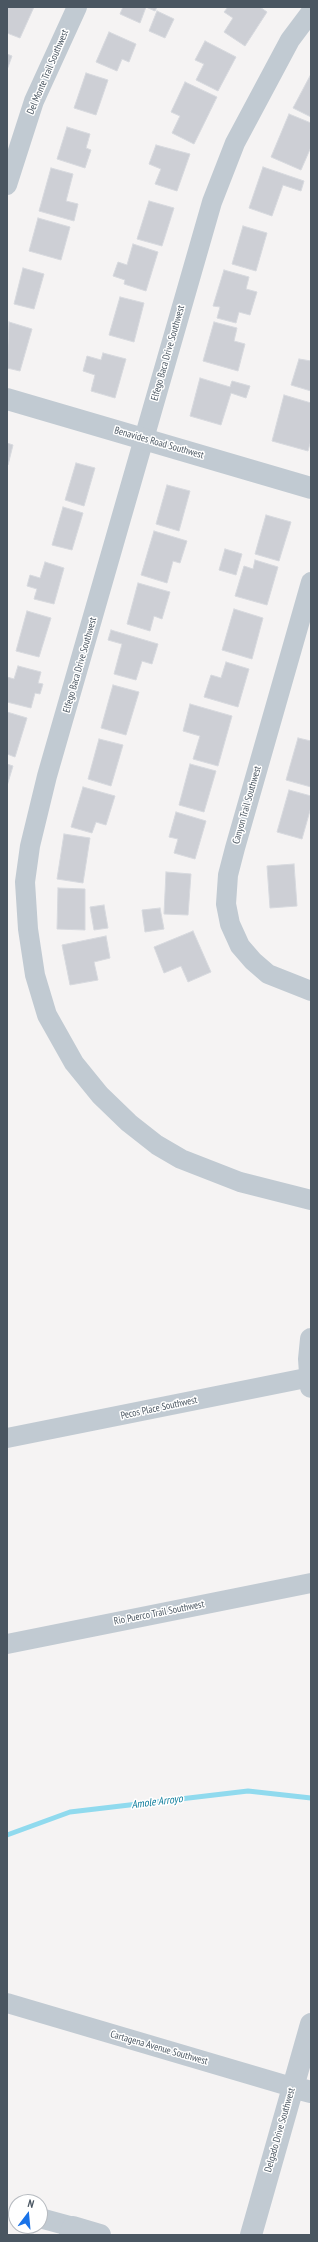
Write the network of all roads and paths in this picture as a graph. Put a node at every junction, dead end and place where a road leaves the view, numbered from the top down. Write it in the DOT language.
graph roads {
  1 [pos="77,7"];
  2 [pos="311,12"];
  3 [pos="7,185"];
  4 [pos="7,399"];
  5 [pos="144,438"];
  6 [pos="311,488"];
  7 [pos="311,582"];
  8 [pos="311,991"];
  9 [pos="311,1200"];
  10 [pos="311,1339"];
  11 [pos="311,1380"];
  12 [pos="7,1438"];
  13 [pos="311,1583"];
  14 [pos="7,1644"];
  15 [pos="7,2003"];
  16 [pos="311,2024"];
  17 [pos="302,2090"];
  18 [pos="48,2221"];
  19 [pos="72,2231"];
  20 [pos="100,2235"];
  21 [pos="251,2235"];
  1 -- 3 [label="street, Del Monte Trail Southwest"];
  2 -- 5 [label="street, Elfego Baca Drive Southwest"];
  4 -- 5 [label="street, Benavides Road Southwest"];
  5 -- 6 [label="street, Benavides Road Southwest"];
  5 -- 9 [label="street, Elfego Baca Drive Southwest"];
  7 -- 8 [label="street, Canyon Trail Southwest"];
  10 -- 11 [label="street"];
  11 -- 12 [label="street, Pecos Place Southwest"];
  13 -- 14 [label="street, Rio Puerco Trail Southwest"];
  15 -- 17 [label="street, Cartagena Avenue Southwest"];
  16 -- 17 [label="street, Delgado Drive Southwest"];
  17 -- 21 [label="street, Delgado Drive Southwest"];
  18 -- 19 [label="street"];
  19 -- 20 [label="street"];
}
